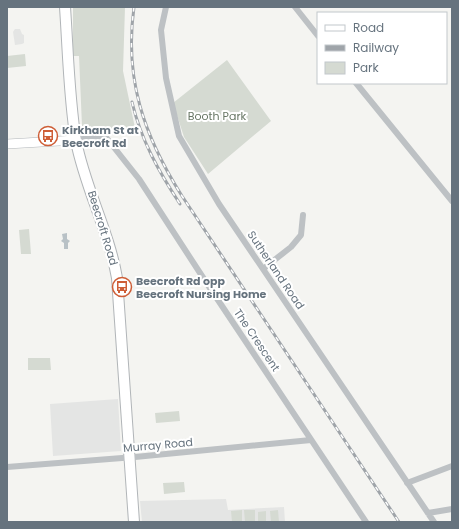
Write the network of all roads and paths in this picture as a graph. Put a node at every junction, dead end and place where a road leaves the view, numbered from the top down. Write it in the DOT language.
graph roads {
  1 [pos="65,7"];
  2 [pos="166,7"];
  3 [pos="295,7"];
  4 [pos="317,35"];
  5 [pos="357,84"];
  6 [pos="76,140"];
  7 [pos="7,144"];
  8 [pos="452,201"];
  9 [pos="303,215"];
  10 [pos="263,270"];
  11 [pos="311,440"];
  12 [pos="130,457"];
  13 [pos="452,466"];
  14 [pos="7,467"];
  15 [pos="407,483"];
  16 [pos="452,509"];
  17 [pos="428,513"];
  18 [pos="134,522"];
  19 [pos="366,522"];
  20 [pos="434,522"];
  1 -- 6 [label="main road, Beecroft Road"];
  2 -- 10 [label="street, Sutherland Road"];
  3 -- 4 [label="street"];
  5 -- 8 [label="street"];
  6 -- 7 [label="street"];
  6 -- 11 [label="street, The Crescent"];
  6 -- 12 [label="main road, Beecroft Road"];
  9 -- 10 [label="street"];
  10 -- 15 [label="street, Sutherland Road"];
  11 -- 12 [label="street, Murray Road"];
  11 -- 19 [label="street, The Crescent"];
  12 -- 14 [label="street, Murray Road"];
  12 -- 18 [label="main road, Beecroft Road"];
  13 -- 15 [label="street"];
  15 -- 17 [label="street, Sutherland Road"];
  16 -- 17 [label="street"];
  17 -- 20 [label="street, Sutherland Road"];
}
